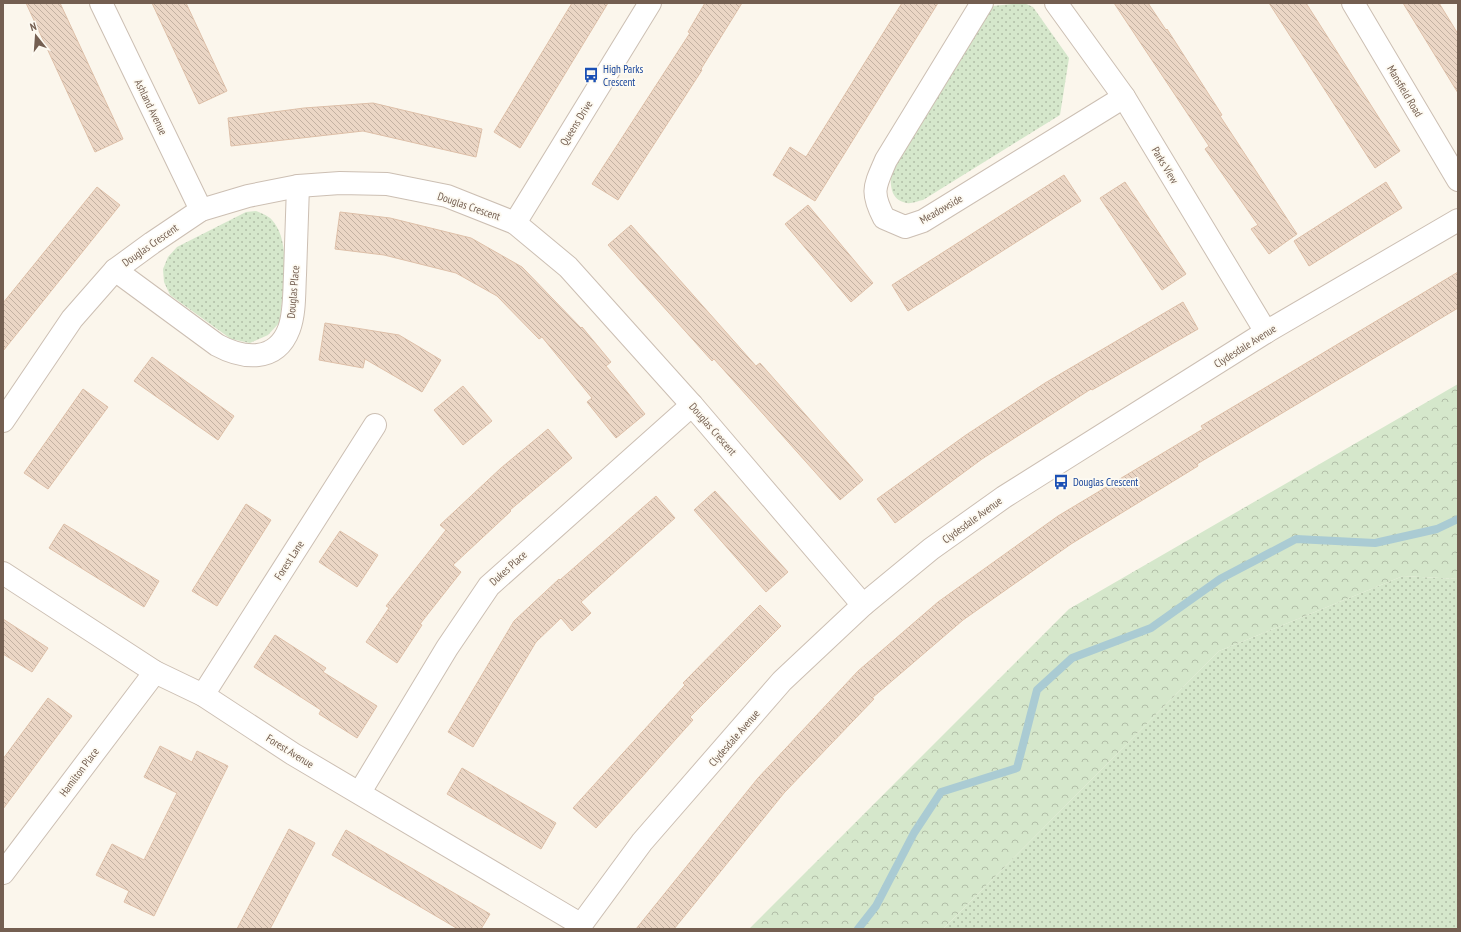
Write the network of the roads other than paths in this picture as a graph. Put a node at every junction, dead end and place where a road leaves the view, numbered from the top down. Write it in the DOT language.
graph roads {
  1 [pos="101,3"];
  2 [pos="650,3"];
  3 [pos="982,3"];
  4 [pos="1056,3"];
  5 [pos="1352,3"];
  6 [pos="1124,97"];
  7 [pos="1458,180"];
  8 [pos="298,186"];
  9 [pos="201,210"];
  10 [pos="1458,220"];
  11 [pos="515,223"];
  12 [pos="115,270"];
  13 [pos="1266,332"];
  14 [pos="692,405"];
  15 [pos="3,421"];
  16 [pos="375,424"];
  17 [pos="3,572"];
  18 [pos="863,605"];
  19 [pos="155,672"];
  20 [pos="202,695"];
  21 [pos="360,792"];
  22 [pos="3,873"];
  23 [pos="579,927"];
  1 -- 9 [label="street, Ashland Avenue"];
  2 -- 11 [label="street, Queens Drive"];
  3 -- 6 [label="street, Meadowside"];
  4 -- 6 [label="street, Parks View"];
  5 -- 7 [label="street, Mansfield Road"];
  6 -- 13 [label="street, Parks View"];
  8 -- 9 [label="street, Douglas Crescent"];
  8 -- 11 [label="street, Douglas Crescent"];
  8 -- 12 [label="street, Douglas Place"];
  9 -- 12 [label="street, Douglas Crescent"];
  10 -- 13 [label="street, Clydesdale Avenue"];
  11 -- 14 [label="street, Douglas Crescent"];
  12 -- 15 [label="street, Douglas Crescent"];
  13 -- 18 [label="street, Clydesdale Avenue"];
  14 -- 18 [label="street, Douglas Crescent"];
  14 -- 21 [label="street, Dukes Place"];
  16 -- 20 [label="street, Forest Lane"];
  17 -- 19 [label="street, Forest Avenue"];
  18 -- 23 [label="street, Clydesdale Avenue"];
  19 -- 20 [label="street, Forest Avenue"];
  19 -- 22 [label="street, Hamilton Place"];
  20 -- 21 [label="street, Forest Avenue"];
  21 -- 23 [label="street, Forest Avenue"];
}
